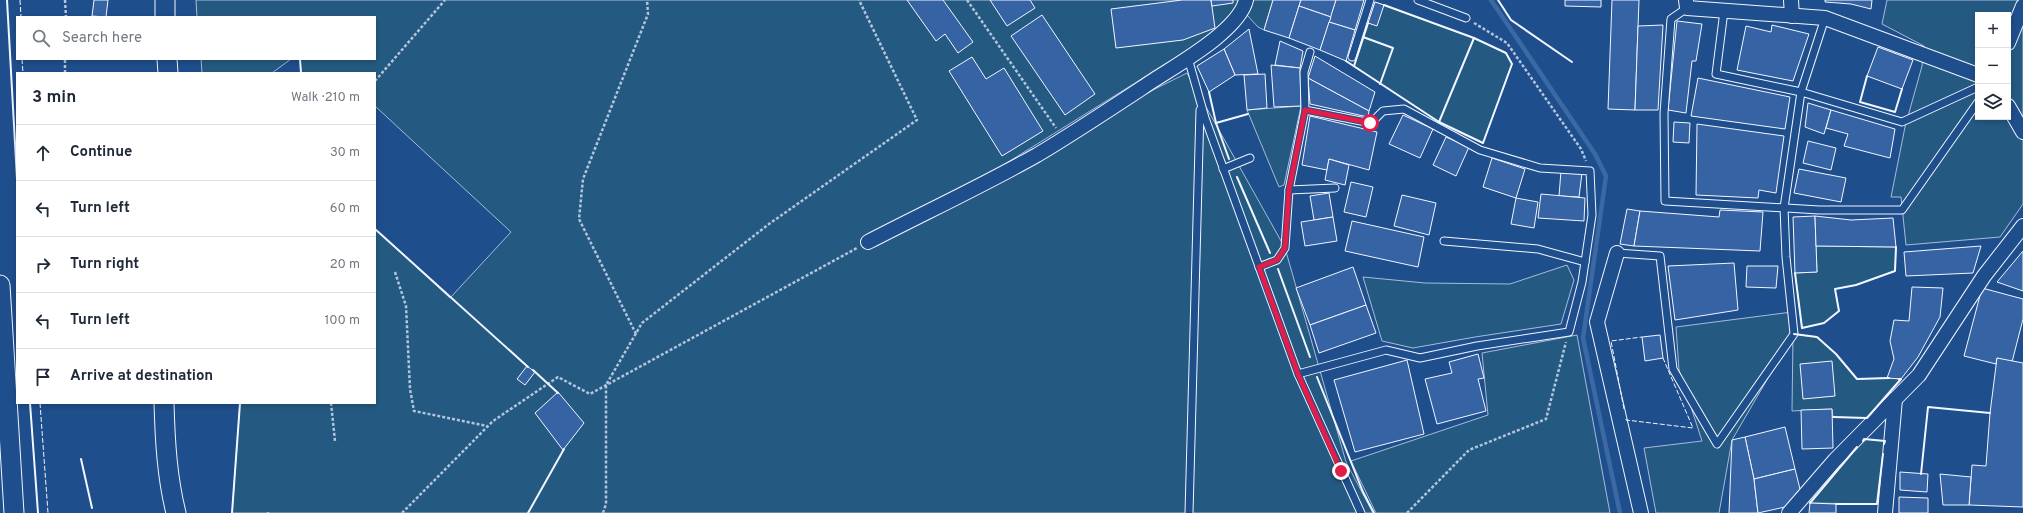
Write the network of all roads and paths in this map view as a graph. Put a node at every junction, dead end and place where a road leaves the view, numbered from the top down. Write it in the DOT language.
graph roads {
  1 [pos="65,0"];
  2 [pos="165,0"];
  3 [pos="445,0"];
  4 [pos="647,0"];
  5 [pos="859,0"];
  6 [pos="967,0"];
  7 [pos="1246,0"];
  8 [pos="1370,0"];
  9 [pos="1418,0"];
  10 [pos="1791,0"];
  11 [pos="1686,4"];
  12 [pos="2023,6"];
  13 [pos="1724,11"];
  14 [pos="66,16"];
  15 [pos="166,16"];
  16 [pos="1792,16"];
  17 [pos="1466,18"];
  18 [pos="1825,18"];
  19 [pos="2011,36"];
  20 [pos="1310,52"];
  21 [pos="1352,57"];
  22 [pos="1188,58"];
  23 [pos="65,60"];
  24 [pos="167,60"];
  25 [pos="65,72"];
  26 [pos="168,72"];
  27 [pos="1975,74"];
  28 [pos="376,80"];
  29 [pos="1975,88"];
  30 [pos="1801,92"];
  31 [pos="1200,101"];
  32 [pos="1975,106"];
  33 [pos="1305,110"];
  34 [pos="2011,111"];
  35 [pos="2023,132"];
  36 [pos="1063,138"];
  37 [pos="1250,158"];
  38 [pos="1223,169"];
  39 [pos="1590,171"];
  40 [pos="1335,188"];
  41 [pos="1289,190"];
  42 [pos="1784,208"];
  43 [pos="2023,226"];
  44 [pos="1444,241"];
  45 [pos="868,242"];
  46 [pos="1617,253"];
  47 [pos="1585,262"];
  48 [pos="1259,267"];
  49 [pos="395,272"];
  50 [pos="0,286"];
  51 [pos="1569,332"];
  52 [pos="636,334"];
  53 [pos="1298,374"];
  54 [pos="606,385"];
  55 [pos="1895,399"];
  56 [pos="164,404"];
  57 [pos="331,404"];
  58 [pos="488,426"];
  59 [pos="335,442"];
  60 [pos="14,513"];
  61 [pos="176,513"];
  62 [pos="402,513"];
  63 [pos="603,513"];
  64 [pos="1189,513"];
  65 [pos="1361,513"];
  66 [pos="1407,513"];
  67 [pos="1641,513"];
  68 [pos="1789,513"];
  69 [pos="1885,513"];
  1 -- 14 [label="path"];
  2 -- 15 [label="main road"];
  3 -- 28 [label="path"];
  4 -- 52 [label="path"];
  5 -- 52 [label="path"];
  6 -- 36 [label="path"];
  7 -- 22 [label="street"];
  8 -- 21 [label="lane"];
  9 -- 17 [label="lane"];
  10 -- 16 [label="street"];
  11 -- 13 [label="street"];
  11 -- 42 [label="lane"];
  12 -- 19 [label="street"];
  13 -- 16 [label="street"];
  13 -- 30 [label="lane"];
  16 -- 18 [label="street"];
  17 -- 39 [label="path"];
  18 -- 27 [label="street"];
  18 -- 30 [label="lane"];
  20 -- 33 [label="lane"];
  22 -- 31 [label="lane"];
  22 -- 36 [label="street"];
  23 -- 25 [label="path"];
  24 -- 26 [label="main road"];
  29 -- 30 [label="lane"];
  30 -- 42 [label="lane"];
  31 -- 38 [label="lane"];
  31 -- 64 [label="lane"];
  32 -- 42 [label="lane"];
  33 -- 39 [label="lane"];
  33 -- 41 [label="lane"];
  34 -- 35 [label="street"];
  36 -- 45 [label="street"];
  37 -- 38 [label="lane"];
  38 -- 48 [label="lane"];
  39 -- 47 [label="lane"];
  40 -- 41 [label="lane"];
  41 -- 48 [label="lane"];
  42 -- 46 [label="lane"];
  43 -- 55 [label="street"];
  44 -- 47 [label="lane"];
  45 -- 54 [label="path"];
  46 -- 67 [label="street"];
  47 -- 51 [label="lane"];
  48 -- 53 [label="lane"];
  49 -- 58 [label="path"];
  50 -- 60 [label="main road"];
  51 -- 53 [label="lane"];
  51 -- 66 [label="path"];
  52 -- 54 [label="path"];
  53 -- 65 [label="lane"];
  54 -- 58 [label="path"];
  54 -- 63 [label="path"];
  55 -- 68 [label="street"];
  55 -- 69 [label="street"];
  56 -- 61 [label="main road"];
  57 -- 59 [label="path"];
  58 -- 62 [label="path"];
}
